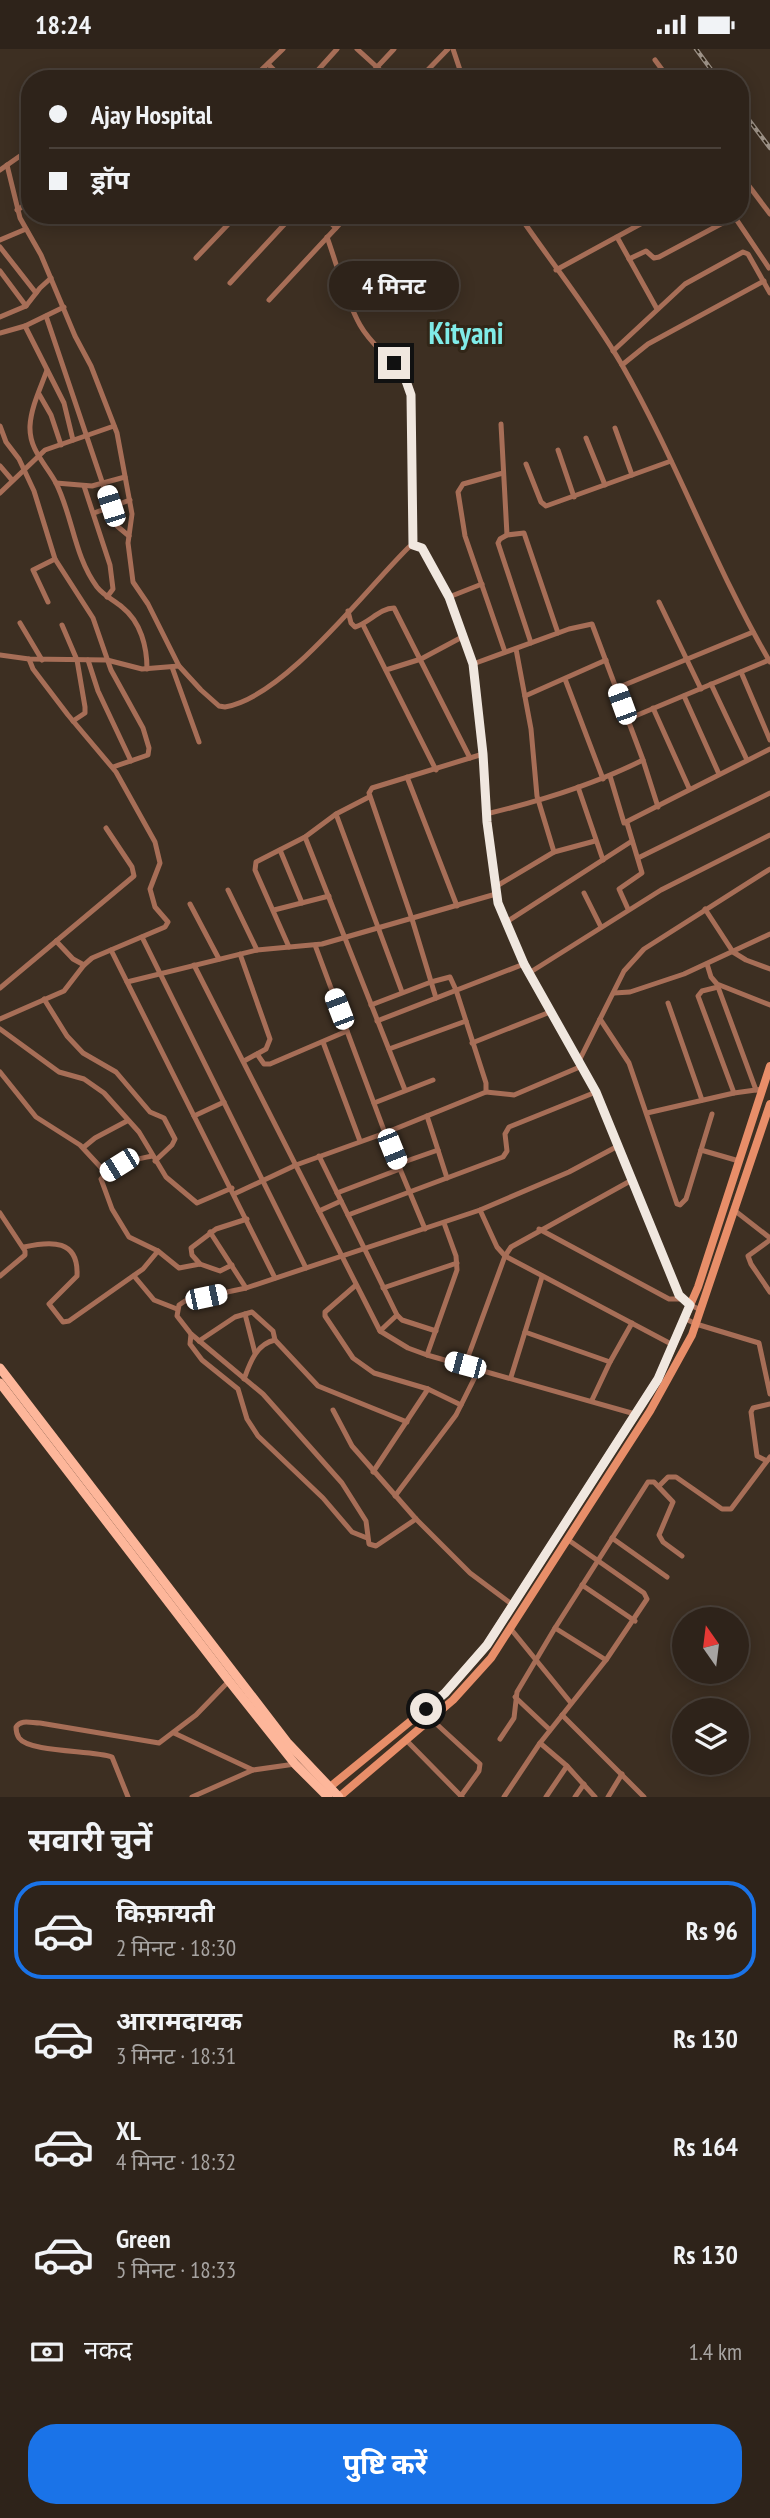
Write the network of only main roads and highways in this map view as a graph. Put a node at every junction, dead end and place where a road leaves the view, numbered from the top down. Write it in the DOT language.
graph roads {
  1 [pos="770,1066"];
  2 [pos="770,1104"];
  3 [pos="0,1368"];
  4 [pos="0,1383"];
  5 [pos="635,1414"];
  6 [pos="645,1419"];
  7 [pos="327,1792"];
  8 [pos="339,1797"];
  1 -- 5 [label="main road"];
  2 -- 6 [label="main road"];
  3 -- 7 [label="main road"];
  4 -- 7 [label="main road"];
  5 -- 6 [label="main road"];
  5 -- 7 [label="main road"];
  6 -- 8 [label="main road"];
  7 -- 8 [label="main road"];
}
